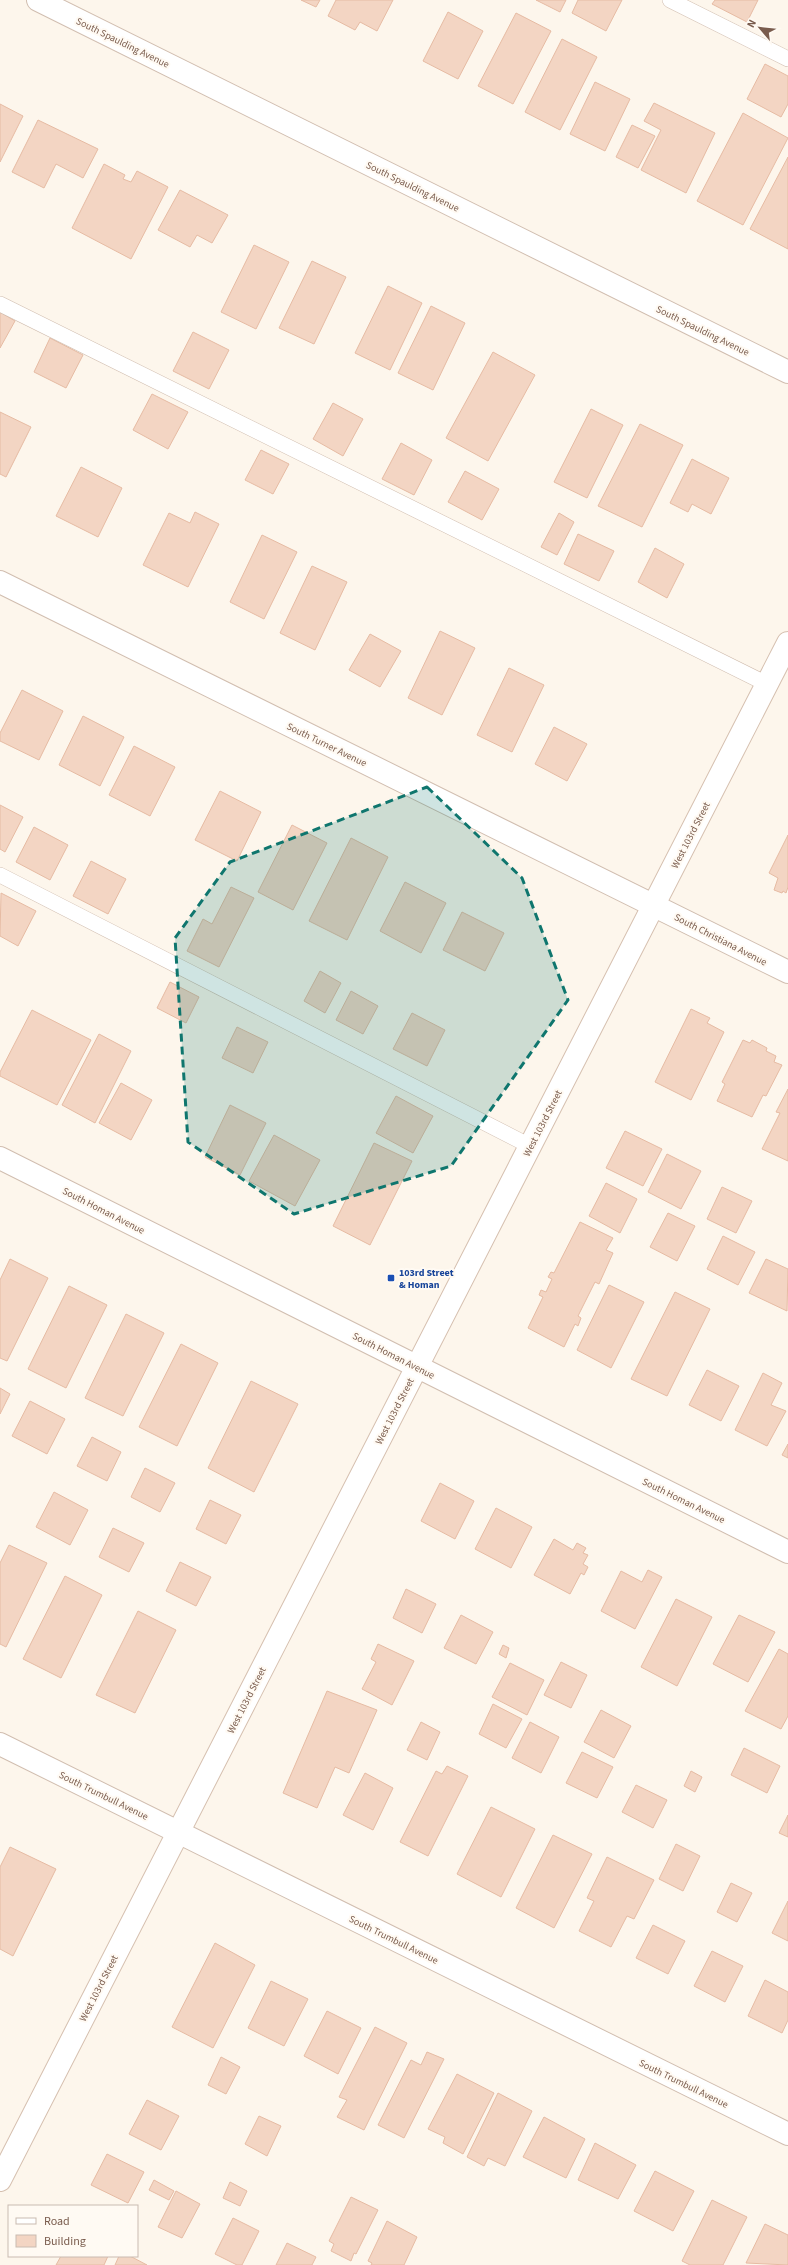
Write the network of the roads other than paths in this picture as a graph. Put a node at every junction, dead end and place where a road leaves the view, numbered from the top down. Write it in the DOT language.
graph roads {
  1 [pos="38,0"];
  2 [pos="670,0"];
  3 [pos="788,59"];
  4 [pos="0,304"];
  5 [pos="788,372"];
  6 [pos="0,582"];
  7 [pos="788,643"];
  8 [pos="767,684"];
  9 [pos="0,875"];
  10 [pos="654,905"];
  11 [pos="788,972"];
  12 [pos="530,1146"];
  13 [pos="0,1158"];
  14 [pos="417,1367"];
  15 [pos="788,1552"];
  16 [pos="0,1744"];
  17 [pos="178,1832"];
  18 [pos="788,2134"];
  19 [pos="0,2180"];
  1 -- 5 [label="street, South Spaulding Avenue"];
  2 -- 3 [label="lane"];
  4 -- 8 [label="lane"];
  6 -- 10 [label="street, South Turner Avenue"];
  7 -- 8 [label="street, West 103rd Street"];
  8 -- 10 [label="street, West 103rd Street"];
  9 -- 12 [label="lane"];
  10 -- 11 [label="street, South Christiana Avenue"];
  10 -- 12 [label="street, West 103rd Street"];
  12 -- 14 [label="street, West 103rd Street"];
  13 -- 14 [label="street, South Homan Avenue"];
  14 -- 15 [label="street, South Homan Avenue"];
  14 -- 17 [label="street, West 103rd Street"];
  16 -- 17 [label="street, South Trumbull Avenue"];
  17 -- 18 [label="street, South Trumbull Avenue"];
  17 -- 19 [label="street, West 103rd Street"];
}
